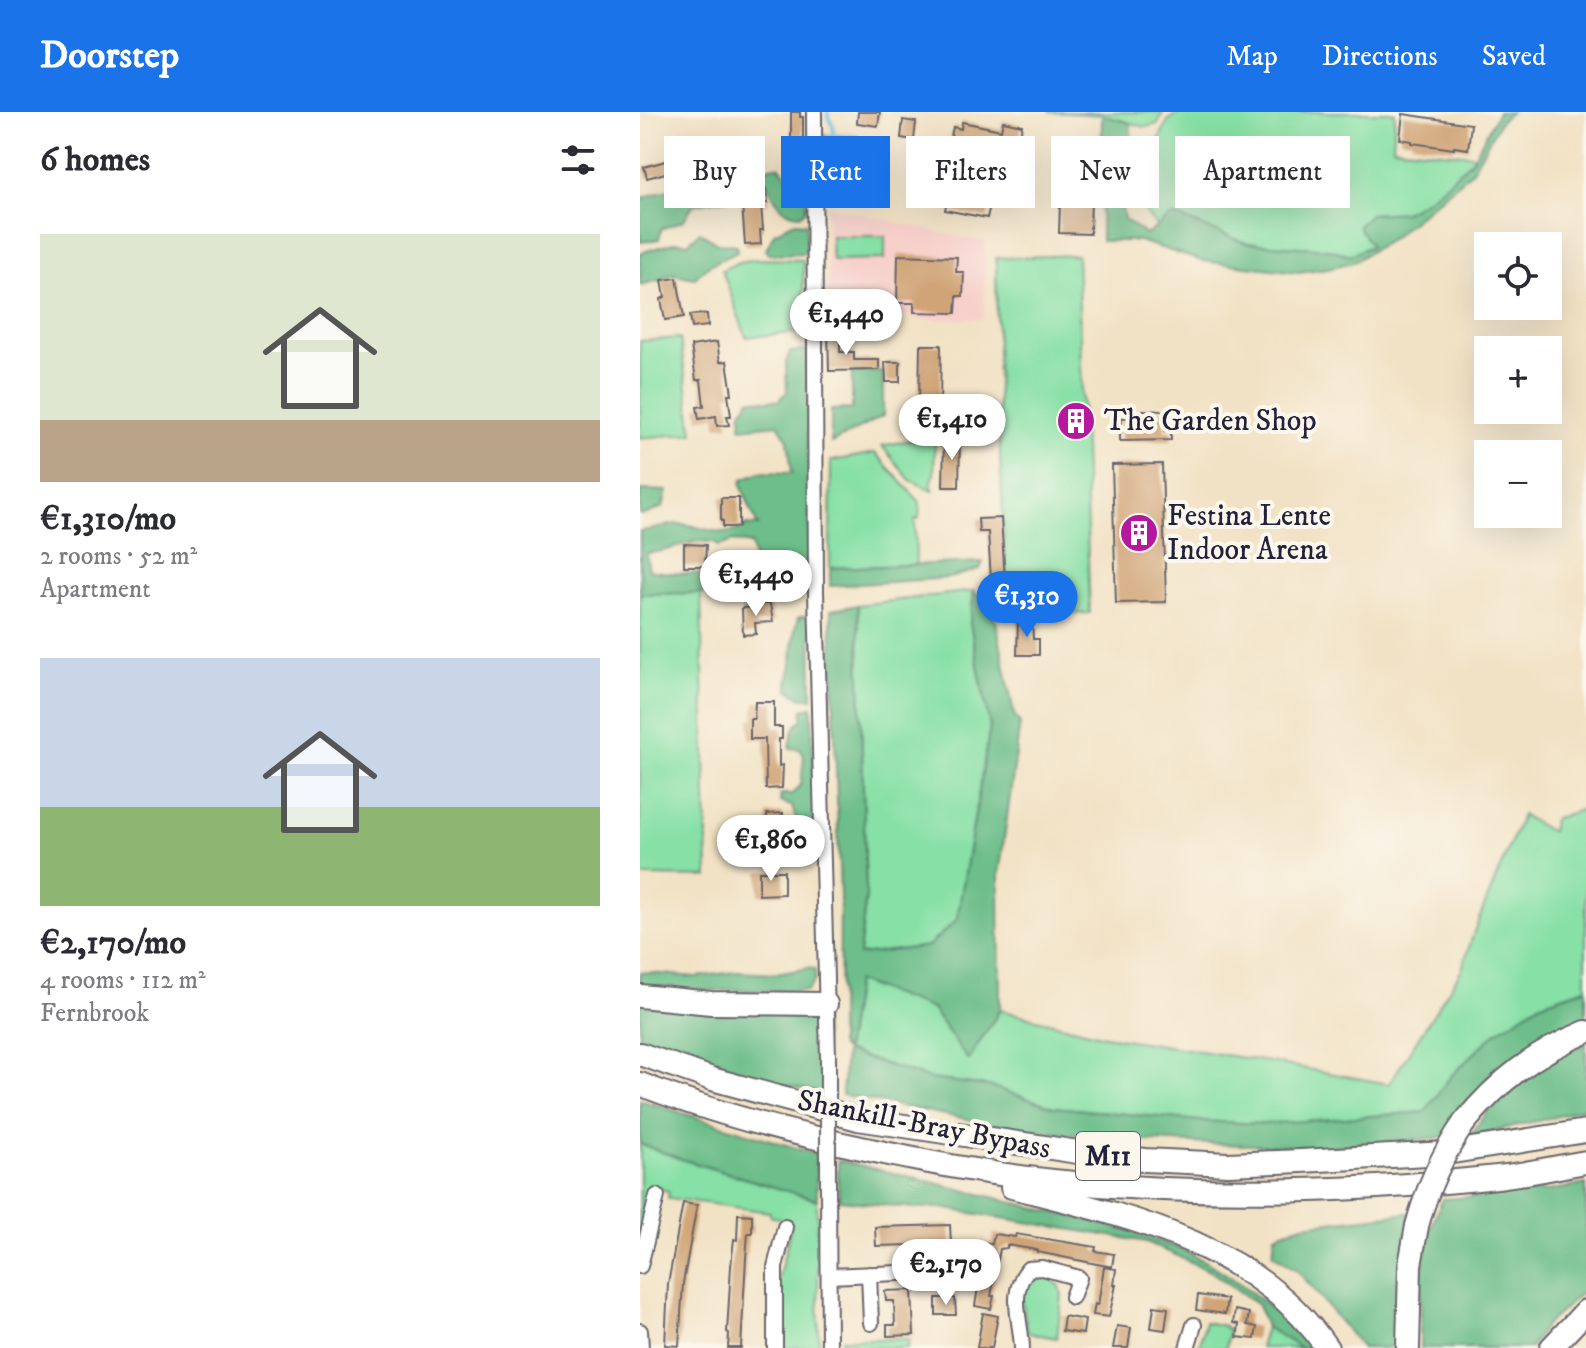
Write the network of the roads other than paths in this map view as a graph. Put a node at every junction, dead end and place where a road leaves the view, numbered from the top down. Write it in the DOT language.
graph roads {
  1 [pos="814,112"];
  2 [pos="640,996"];
  3 [pos="826,1004"];
  4 [pos="1586,1032"];
  5 [pos="640,1054"];
  6 [pos="640,1084"];
  7 [pos="1586,1131"];
  8 [pos="920,1161"];
  9 [pos="1586,1162"];
  10 [pos="657,1196"];
  11 [pos="785,1227"];
  12 [pos="640,1266"];
  13 [pos="946,1271"];
  14 [pos="869,1274"];
  15 [pos="829,1276"];
  16 [pos="1072,1297"];
  17 [pos="1586,1311"];
  18 [pos="871,1323"];
  19 [pos="1194,1325"];
  20 [pos="640,1331"];
  21 [pos="641,1348"];
  22 [pos="775,1348"];
  23 [pos="829,1348"];
  24 [pos="1022,1348"];
  25 [pos="1187,1348"];
  26 [pos="1327,1348"];
  27 [pos="1408,1348"];
  28 [pos="1551,1348"];
  1 -- 3 [label="street"];
  2 -- 3 [label="highway"];
  3 -- 15 [label="street, bridge"];
  4 -- 27 [label="highway, bridge"];
  5 -- 7 [label="highway, Shankill-Bray Bypass / M11"];
  6 -- 8 [label="highway, Shankill-Bray Bypass / M11"];
  8 -- 9 [label="highway, Shankill-Bray Bypass / M11"];
  8 -- 26 [label="highway"];
  10 -- 12 [label="street"];
  11 -- 22 [label="street"];
  13 -- 14 [label="street"];
  14 -- 15 [label="street"];
  14 -- 18 [label="street"];
  15 -- 23 [label="street"];
  16 -- 24 [label="street"];
  17 -- 28 [label="highway"];
  19 -- 25 [label="street"];
  20 -- 21 [label="street"];
}
